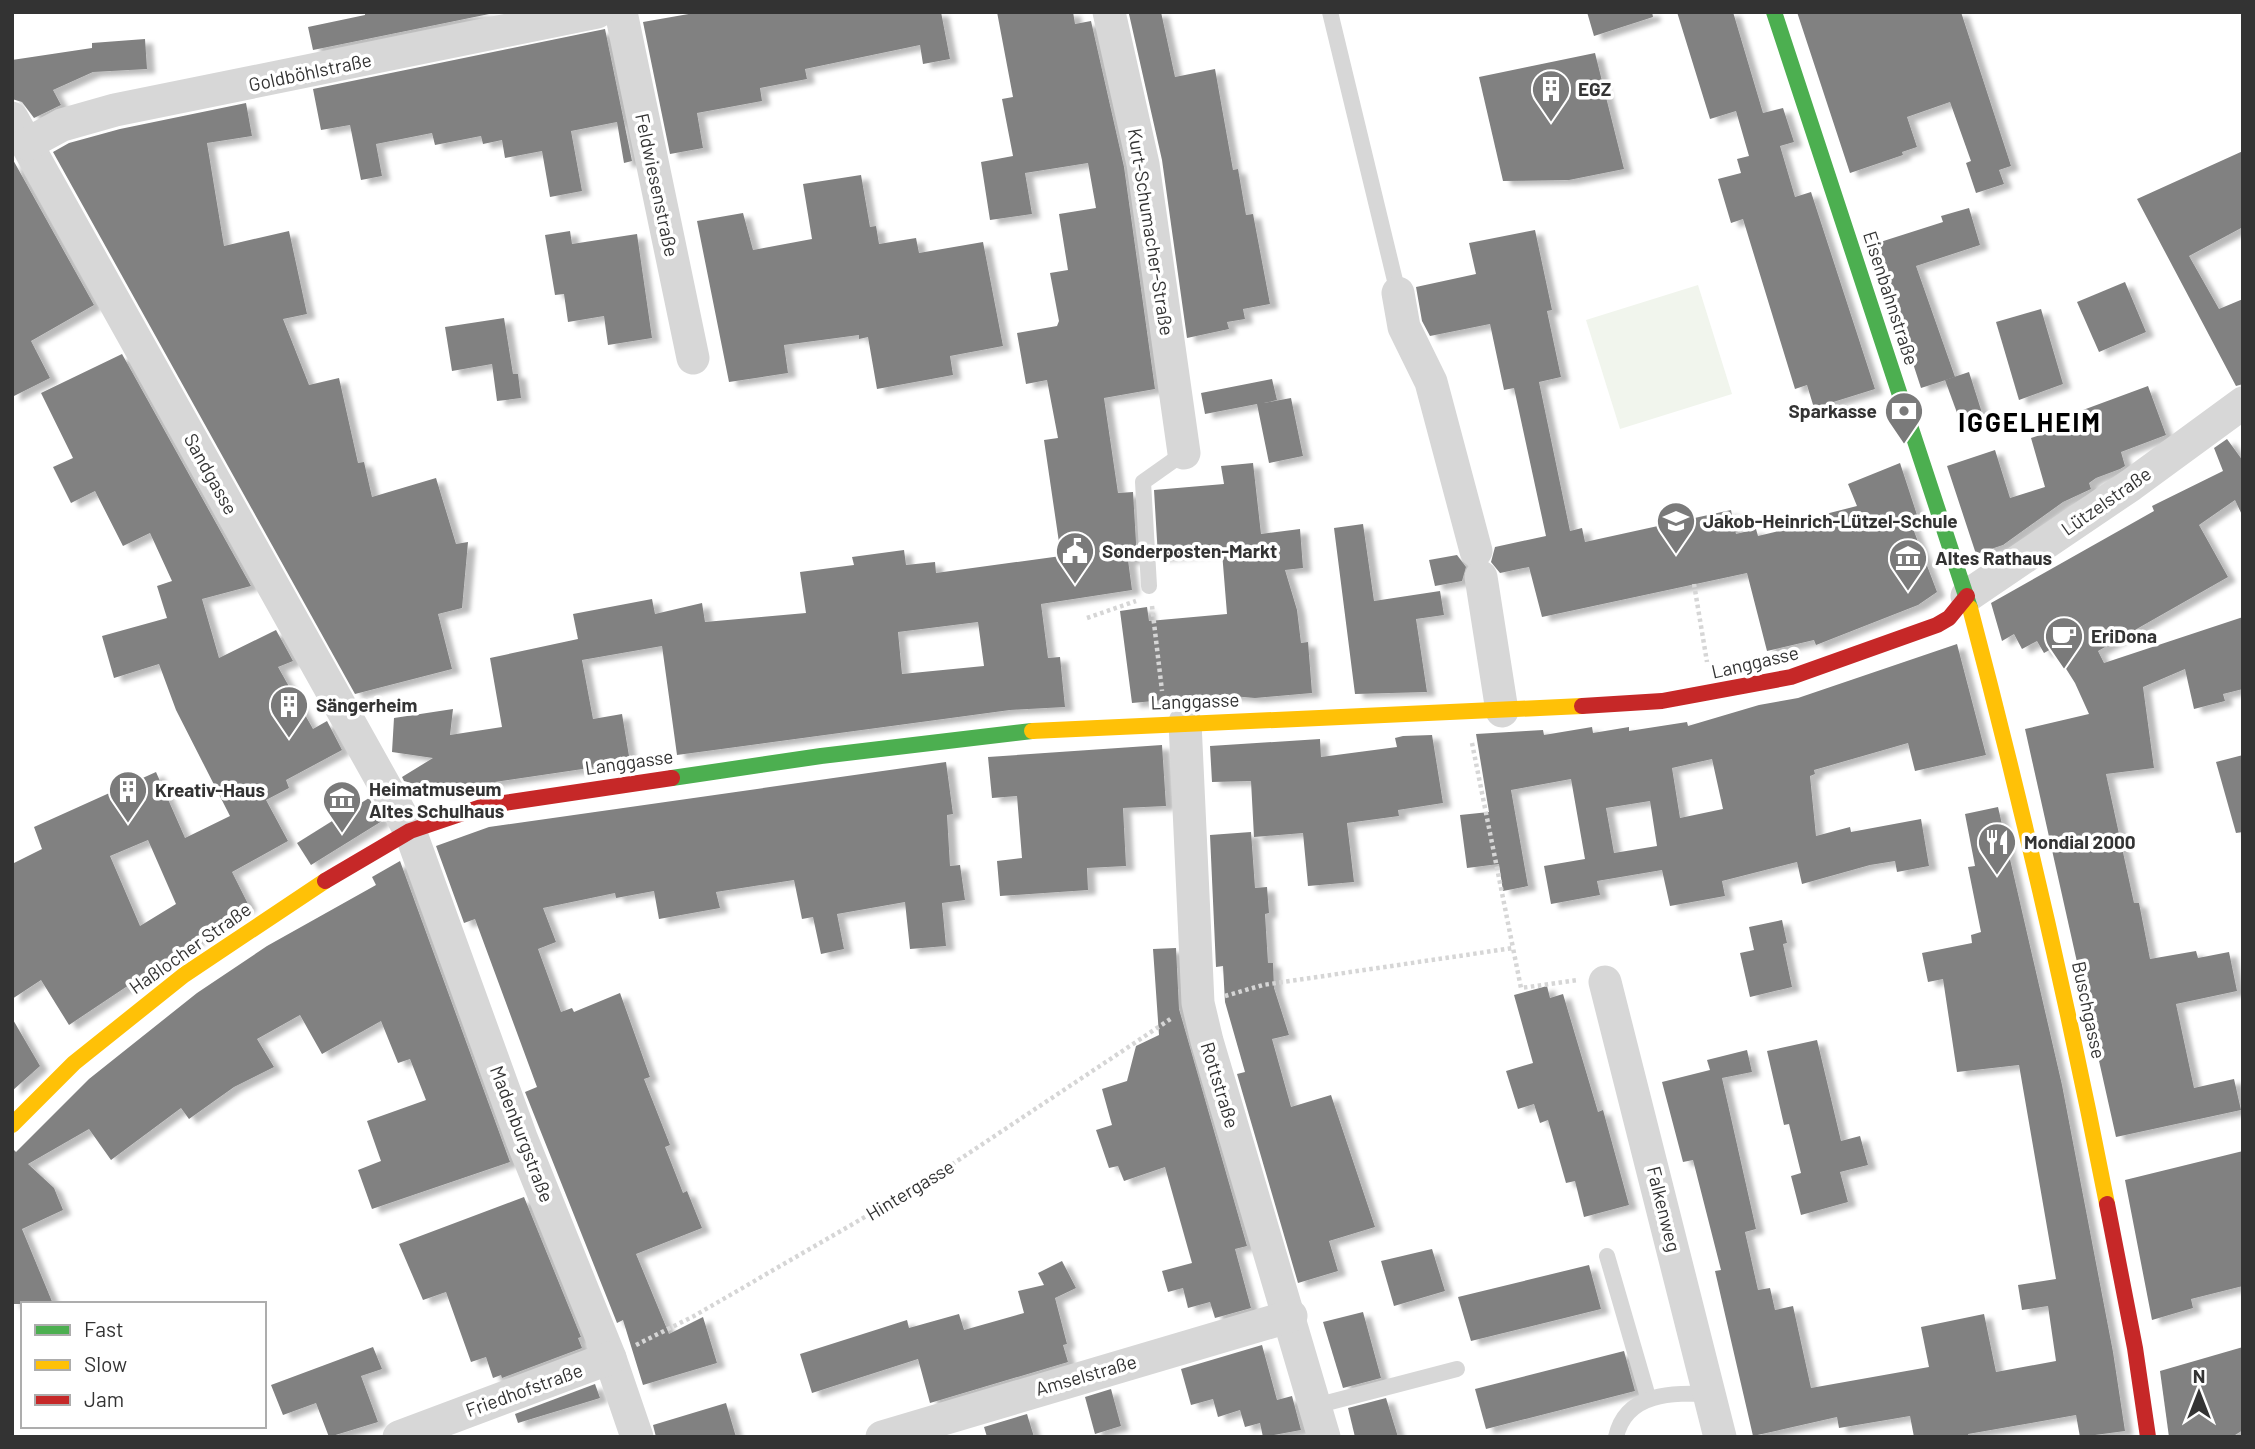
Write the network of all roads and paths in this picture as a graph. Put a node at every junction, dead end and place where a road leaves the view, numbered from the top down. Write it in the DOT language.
graph roads {
  1 [pos="597,12"];
  2 [pos="621,12"];
  3 [pos="1109,12"];
  4 [pos="1330,12"];
  5 [pos="1774,12"];
  6 [pos="19,131"];
  7 [pos="1398,293"];
  8 [pos="693,358"];
  9 [pos="2243,404"];
  10 [pos="1184,453"];
  11 [pos="1694,584"];
  12 [pos="1150,591"];
  13 [pos="1967,597"];
  14 [pos="1087,618"];
  15 [pos="1706,653"];
  16 [pos="1503,712"];
  17 [pos="1466,713"];
  18 [pos="1176,722"];
  19 [pos="410,831"];
  20 [pos="1513,948"];
  21 [pos="1605,982"];
  22 [pos="1198,1003"];
  23 [pos="12,1125"];
  24 [pos="1607,1256"];
  25 [pos="1291,1316"];
  26 [pos="611,1358"];
  27 [pos="1457,1370"];
  28 [pos="1711,1394"];
  29 [pos="1648,1397"];
  30 [pos="1320,1422"];
  31 [pos="970,1423"];
  32 [pos="399,1437"];
  33 [pos="637,1437"];
  34 [pos="882,1437"];
  35 [pos="1616,1437"];
  36 [pos="1720,1437"];
  37 [pos="2148,1437"];
  1 -- 6 [label="street, Goldböhlstraße"];
  2 -- 8 [label="street, Feldwiesenstraße"];
  3 -- 10 [label="street, Kurt-Schumacher-Straße"];
  4 -- 7 [label="lane"];
  5 -- 13 [label="main road, Eisenbahnstraße"];
  6 -- 19 [label="street, Sandgasse"];
  7 -- 16 [label="street"];
  9 -- 13 [label="street, Lützelstraße"];
  10 -- 12 [label="lane"];
  11 -- 15 [label="path"];
  12 -- 14 [label="path"];
  12 -- 18 [label="path"];
  13 -- 16 [label="main road, Langgasse"];
  13 -- 37 [label="main road, Buschgasse"];
  16 -- 17 [label="main road, Langgasse"];
  17 -- 18 [label="main road, Langgasse"];
  17 -- 20 [label="path"];
  18 -- 19 [label="main road, Langgasse"];
  18 -- 22 [label="street, Rottstraße"];
  19 -- 23 [label="main road, Haßlocher Straße"];
  19 -- 26 [label="street, Madenburgstraße"];
  20 -- 21 [label="path"];
  20 -- 22 [label="path, Hintergasse"];
  21 -- 28 [label="street, Falkenweg"];
  22 -- 25 [label="street, Rottstraße"];
  22 -- 26 [label="path, Hintergasse"];
  24 -- 29 [label="lane"];
  25 -- 30 [label="street, Rottstraße"];
  25 -- 31 [label="street, Amselstraße"];
  26 -- 32 [label="street, Friedhofstraße"];
  26 -- 33 [label="street, Madenburgstraße"];
  27 -- 30 [label="lane"];
  28 -- 29 [label="lane"];
  28 -- 36 [label="street, Falkenweg"];
  29 -- 35 [label="lane"];
  31 -- 34 [label="street, Amselstraße"];
}
